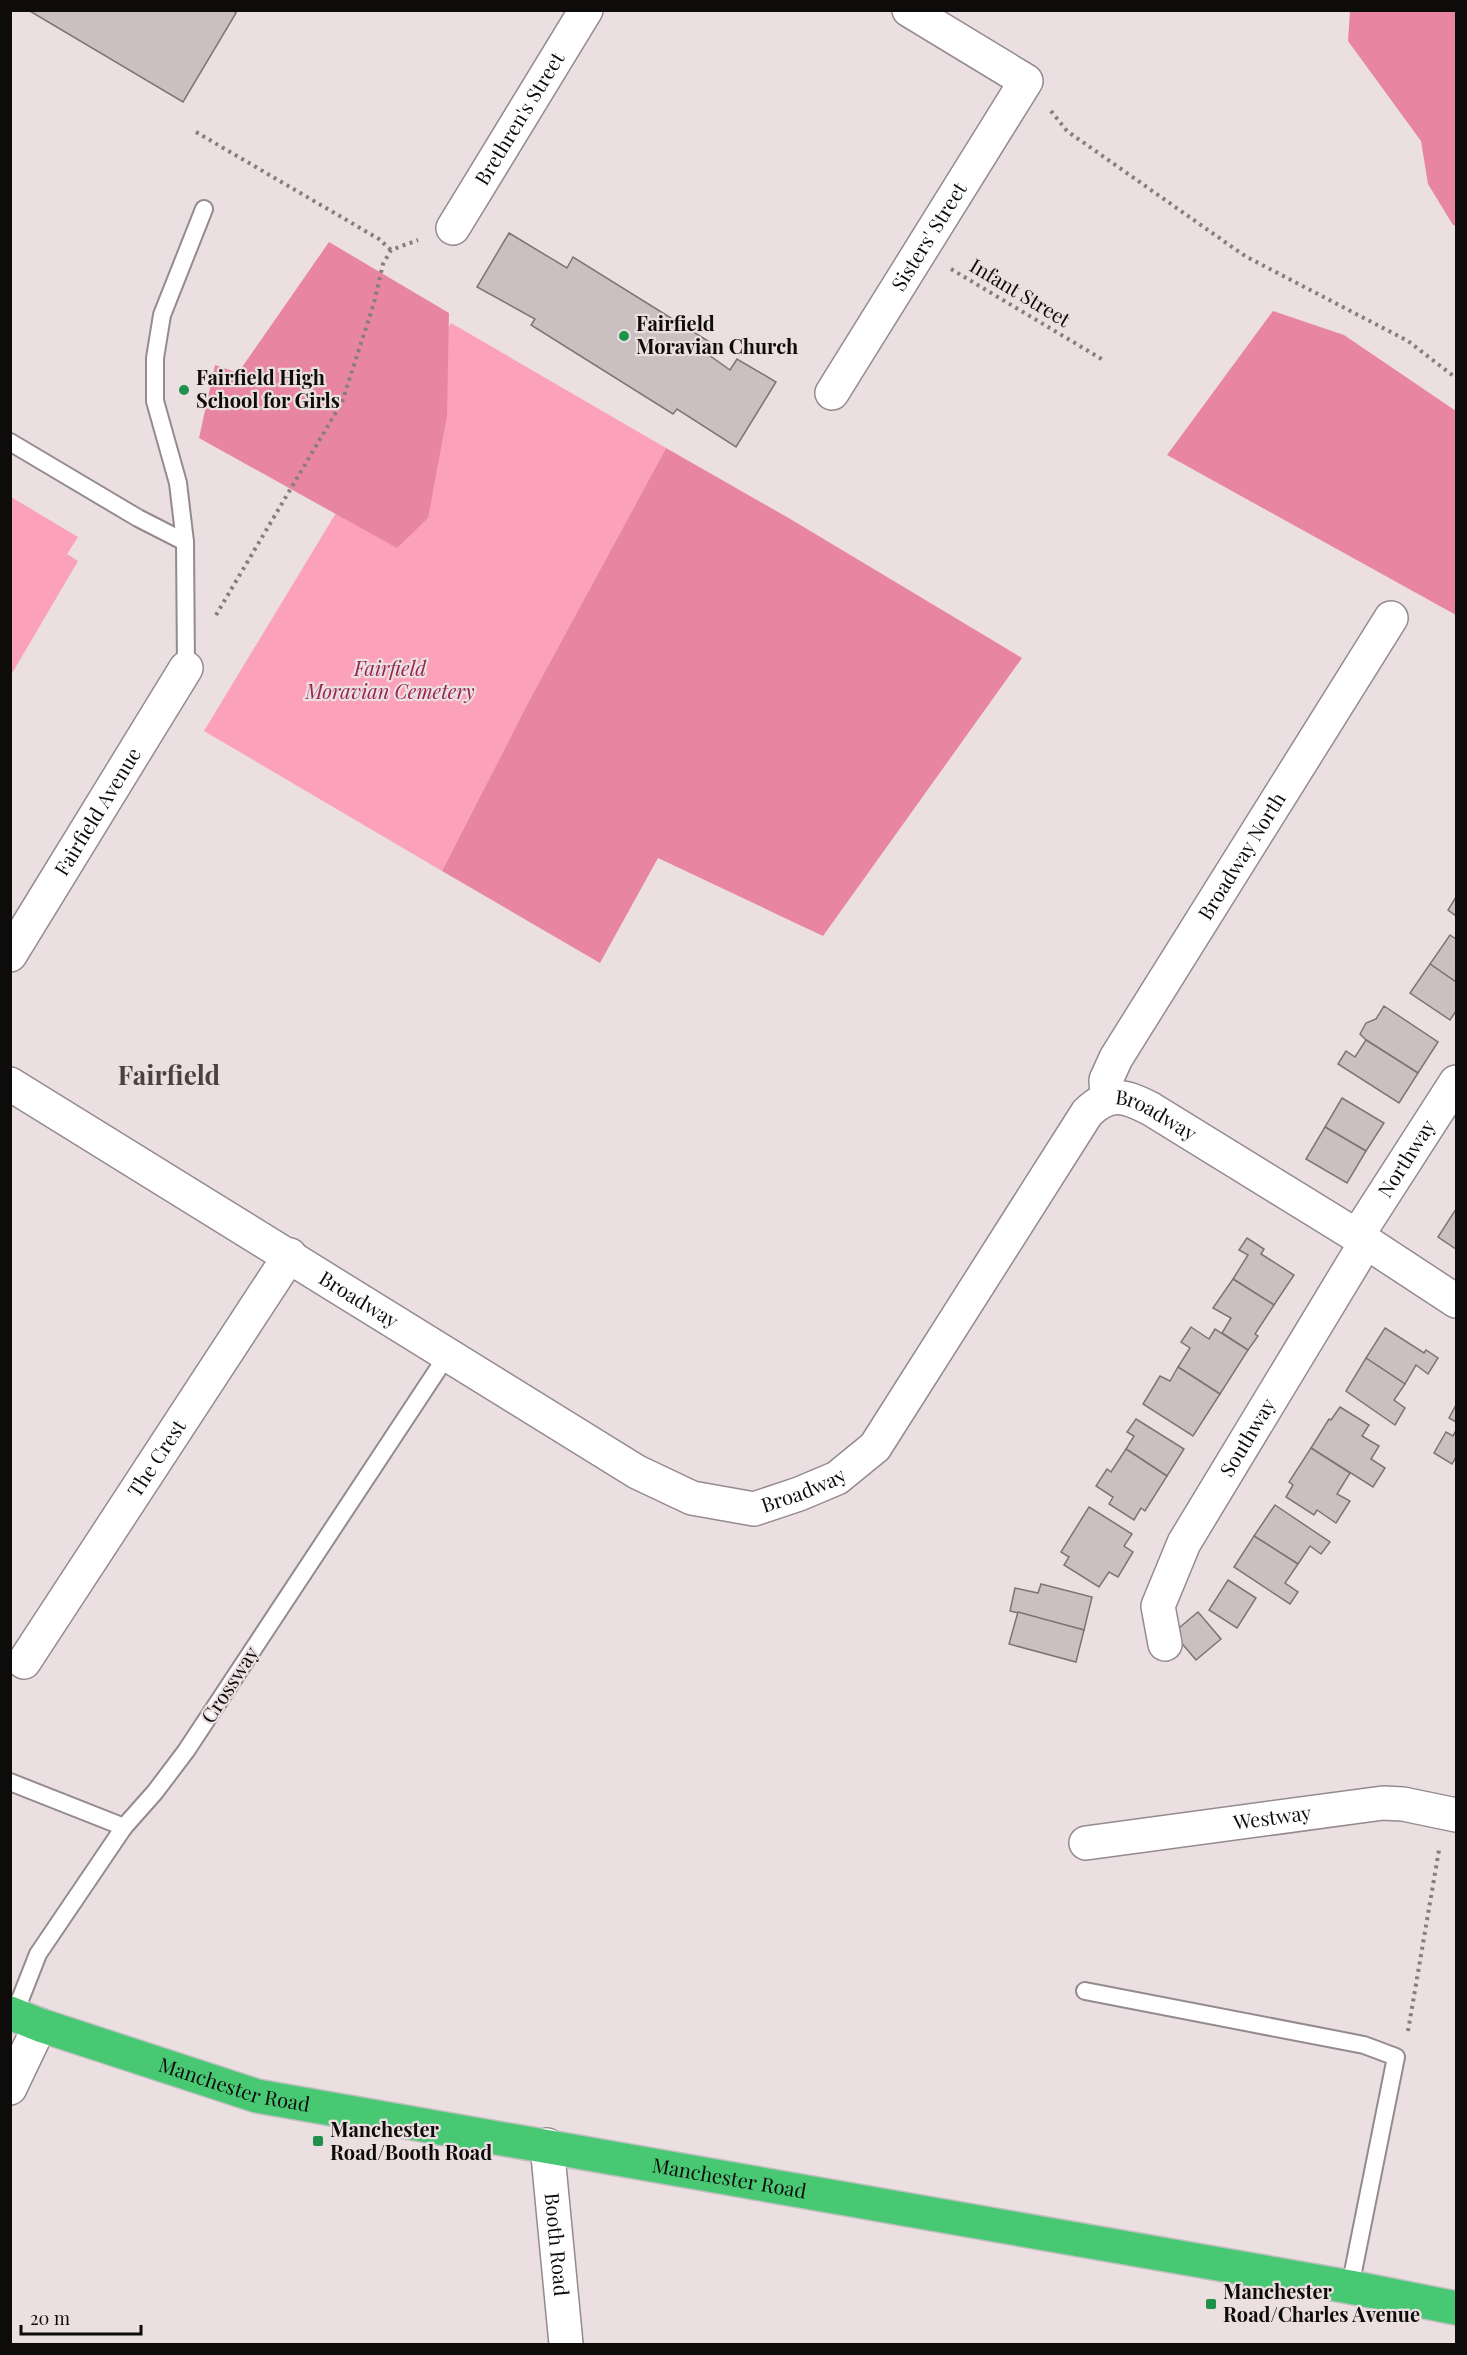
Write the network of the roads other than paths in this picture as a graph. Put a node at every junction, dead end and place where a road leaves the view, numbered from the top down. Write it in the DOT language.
graph roads {
  1 [pos="586,10"];
  2 [pos="909,10"];
  3 [pos="204,209"];
  4 [pos="453,228"];
  5 [pos="832,393"];
  6 [pos="10,442"];
  7 [pos="185,542"];
  8 [pos="1391,618"];
  9 [pos="186,668"];
  10 [pos="11,954"];
  11 [pos="1456,1082"];
  12 [pos="10,1084"];
  13 [pos="1107,1097"];
  14 [pos="1362,1239"];
  15 [pos="290,1255"];
  16 [pos="1456,1301"];
  17 [pos="448,1354"];
  18 [pos="1165,1644"];
  19 [pos="24,1662"];
  20 [pos="10,1782"];
  21 [pos="1451,1814"];
  22 [pos="124,1827"];
  23 [pos="1086,1843"];
  24 [pos="1085,1991"];
  25 [pos="22,2018"];
  26 [pos="10,2088"];
  27 [pos="547,2145"];
  28 [pos="1350,2286"];
  29 [pos="1456,2308"];
  30 [pos="566,2344"];
  1 -- 4 [label="street, Brethren's Street"];
  2 -- 5 [label="street, Sisters' Street"];
  3 -- 7 [label="lane"];
  6 -- 7 [label="lane"];
  7 -- 9 [label="lane"];
  8 -- 13 [label="street, Broadway North"];
  9 -- 10 [label="street, Fairfield Avenue"];
  11 -- 14 [label="street, Northway"];
  12 -- 15 [label="street, Broadway"];
  13 -- 14 [label="street, Broadway"];
  13 -- 17 [label="street, Broadway"];
  14 -- 16 [label="street, Broadway"];
  14 -- 18 [label="street, Southway"];
  15 -- 17 [label="street, Broadway"];
  15 -- 19 [label="street, The Crest"];
  17 -- 22 [label="lane, Crossway"];
  20 -- 22 [label="lane"];
  21 -- 23 [label="street, Westway"];
  22 -- 25 [label="lane, Crossway"];
  24 -- 28 [label="lane"];
  25 -- 26 [label="street"];
  25 -- 27 [label="highway, Manchester Road"];
  27 -- 28 [label="highway, Manchester Road"];
  27 -- 30 [label="street, Booth Road"];
  28 -- 29 [label="highway, Manchester Road"];
}
